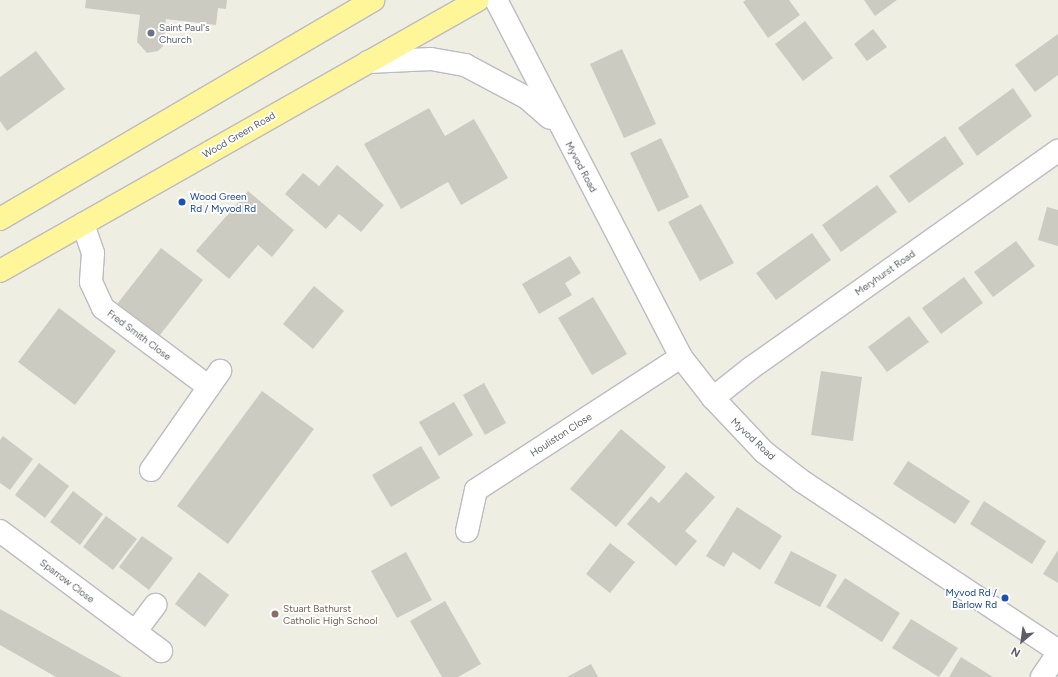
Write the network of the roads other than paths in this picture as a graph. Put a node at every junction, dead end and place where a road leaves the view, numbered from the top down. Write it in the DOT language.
graph roads {
  1 [pos="374,0"];
  2 [pos="478,0"];
  3 [pos="496,0"];
  4 [pos="368,62"];
  5 [pos="559,125"];
  6 [pos="1058,151"];
  7 [pos="0,219"];
  8 [pos="83,224"];
  9 [pos="0,271"];
  10 [pos="682,357"];
  11 [pos="713,398"];
  12 [pos="151,470"];
  13 [pos="0,531"];
  14 [pos="467,531"];
  15 [pos="155,605"];
  16 [pos="135,632"];
  17 [pos="161,651"];
  18 [pos="1058,652"];
  19 [pos="1042,677"];
  1 -- 7 [label="highway"];
  2 -- 4 [label="highway, Wood Green Road"];
  3 -- 5 [label="street, Myvod Road"];
  4 -- 5 [label="street, Myvod Road"];
  4 -- 8 [label="highway, Wood Green Road"];
  5 -- 10 [label="street, Myvod Road"];
  6 -- 11 [label="street, Meryhurst Road"];
  8 -- 9 [label="highway, Wood Green Road"];
  8 -- 12 [label="street, Fred Smith Close"];
  10 -- 11 [label="street, Myvod Road"];
  10 -- 14 [label="street, Houliston Close"];
  11 -- 18 [label="street, Myvod Road"];
  13 -- 16 [label="street, Sparrow Close"];
  15 -- 16 [label="street"];
  16 -- 17 [label="street, Sparrow Close"];
  18 -- 19 [label="street"];
}
